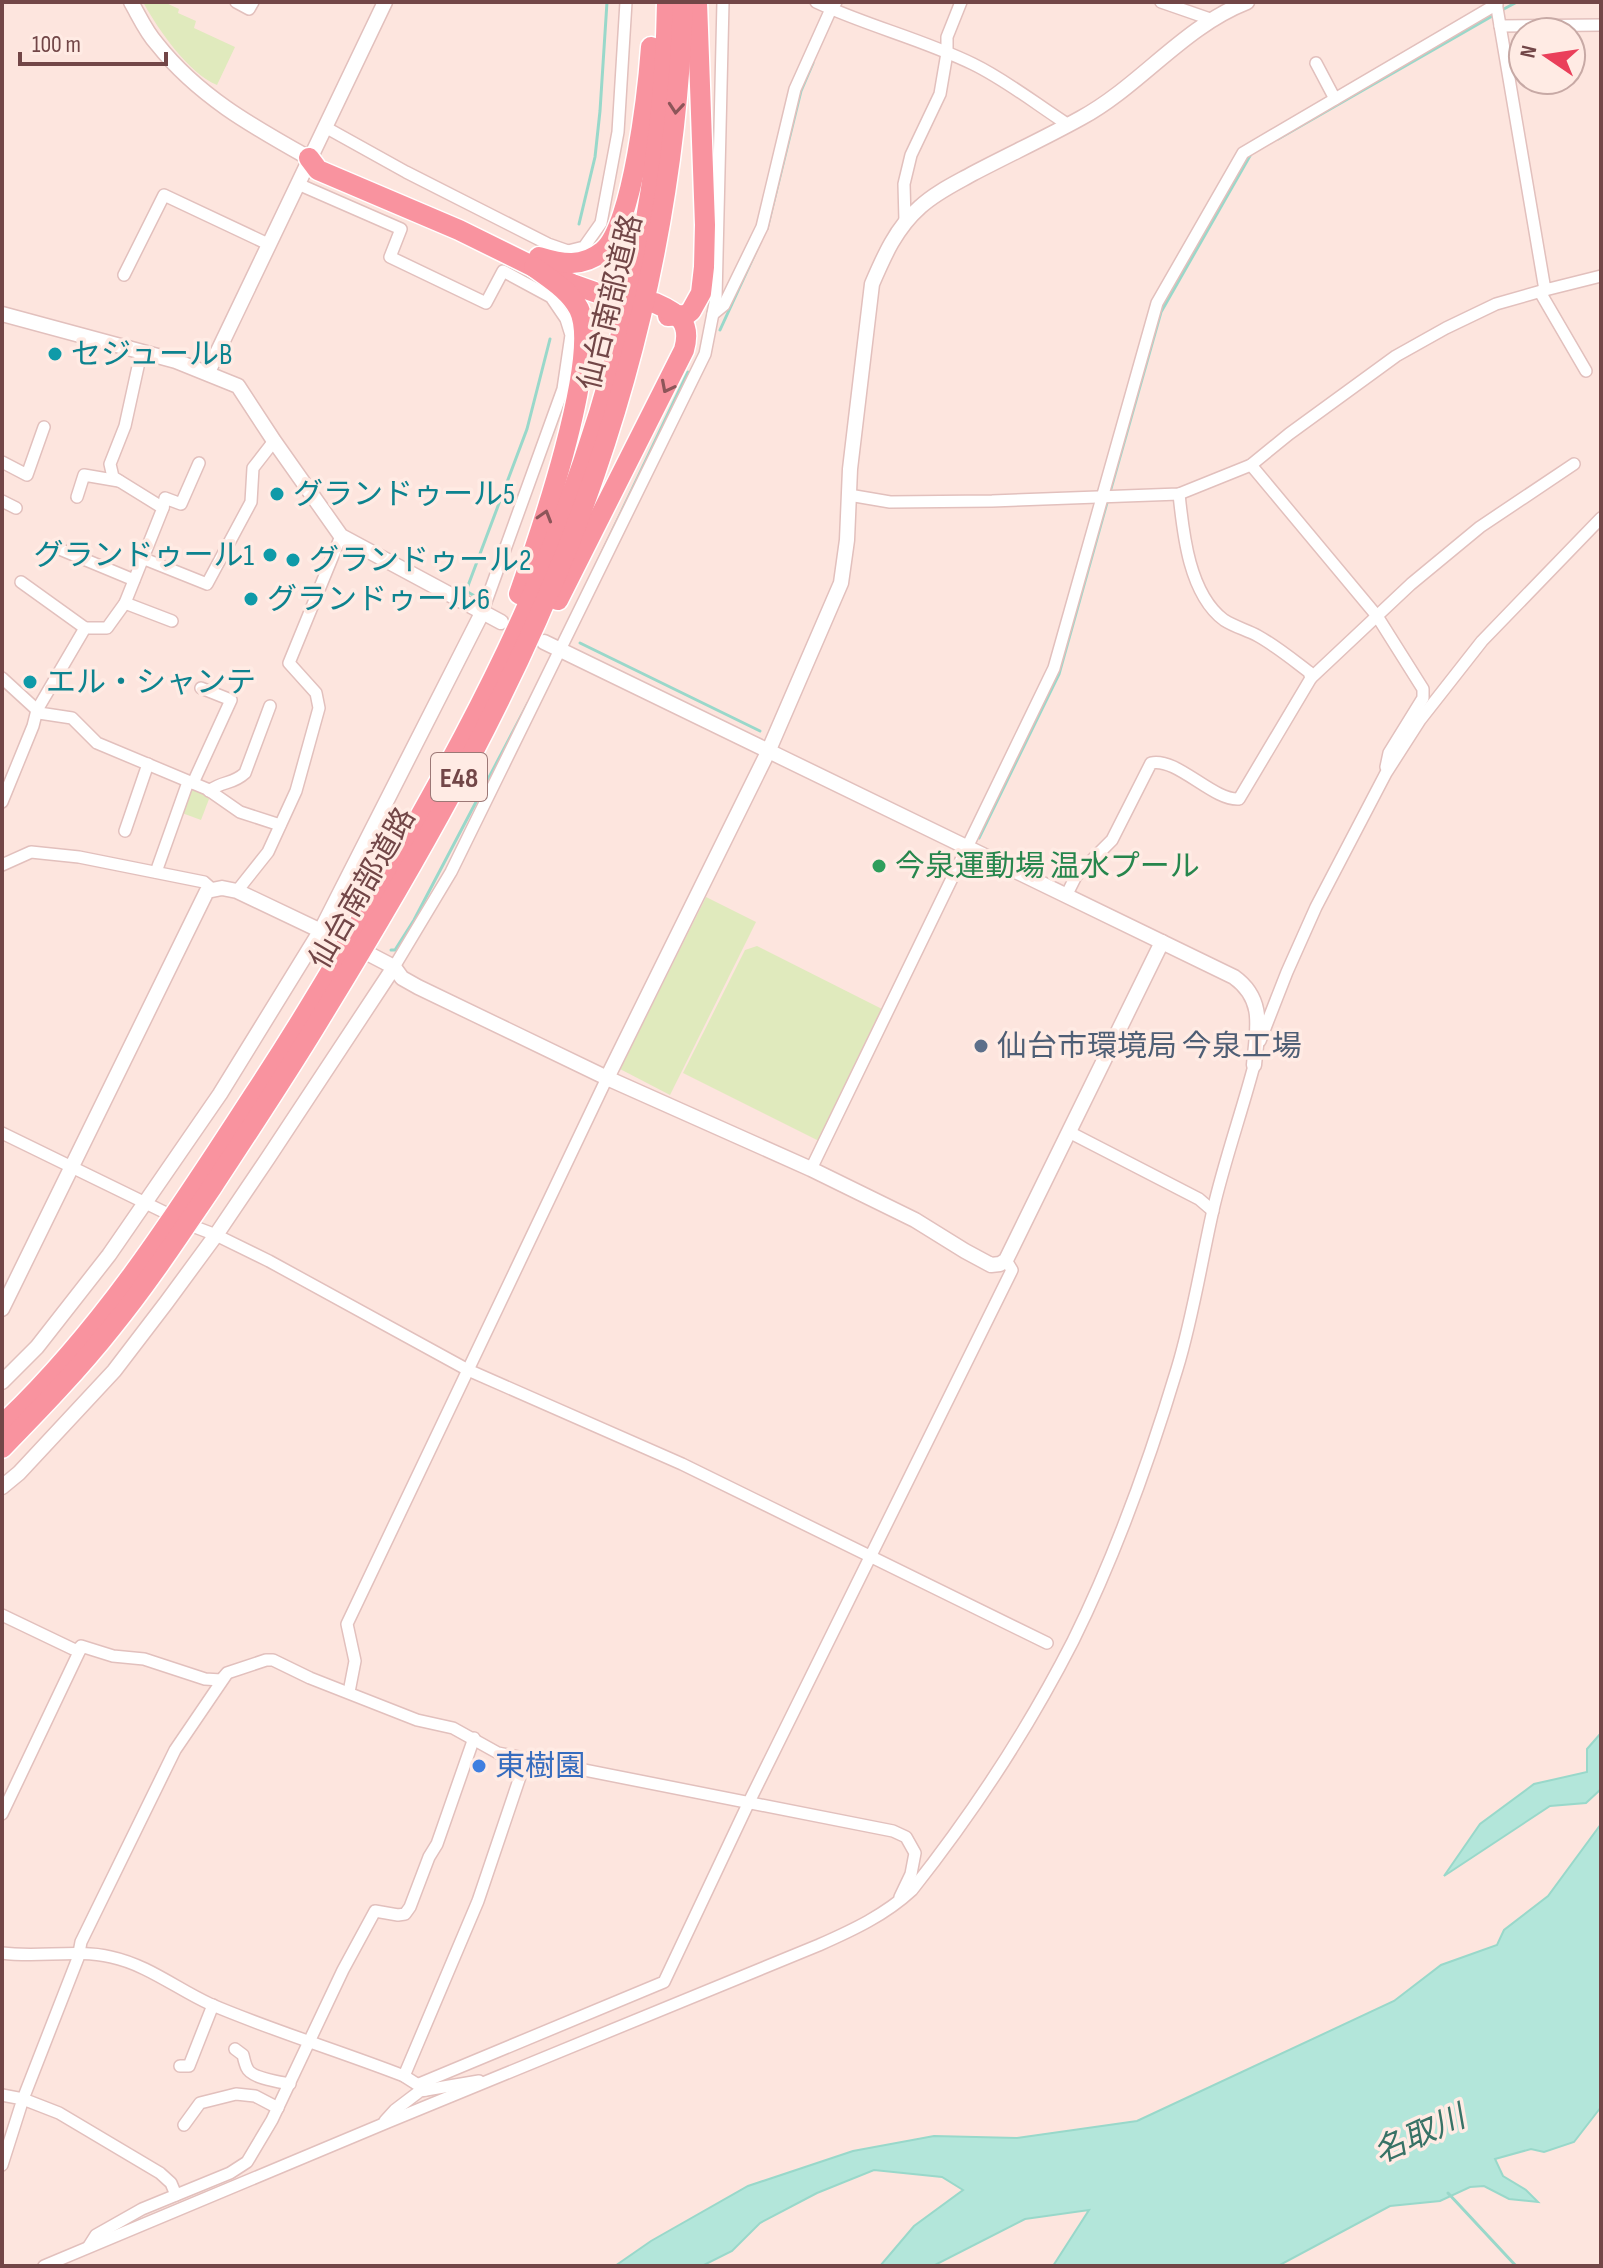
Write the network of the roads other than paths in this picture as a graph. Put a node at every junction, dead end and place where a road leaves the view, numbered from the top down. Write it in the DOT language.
graph roads {
  1 [pos="131,2"];
  2 [pos="236,2"];
  3 [pos="253,2"];
  4 [pos="385,2"];
  5 [pos="626,2"];
  6 [pos="656,2"];
  7 [pos="667,2"];
  8 [pos="683,2"];
  9 [pos="697,2"];
  10 [pos="723,2"];
  11 [pos="816,2"];
  12 [pos="961,2"];
  13 [pos="1161,2"];
  14 [pos="1247,2"];
  15 [pos="834,6"];
  16 [pos="1498,12"];
  17 [pos="1213,20"];
  18 [pos="1601,25"];
  19 [pos="947,53"];
  20 [pos="1316,63"];
  21 [pos="1335,99"];
  22 [pos="1067,124"];
  23 [pos="325,127"];
  24 [pos="309,158"];
  25 [pos="298,184"];
  26 [pos="905,221"];
  27 [pos="268,244"];
  28 [pos="536,262"];
  29 [pos="124,275"];
  30 [pos="1601,276"];
  31 [pos="1542,291"];
  32 [pos="621,297"];
  33 [pos="654,308"];
  34 [pos="2,314"];
  35 [pos="713,314"];
  36 [pos="679,316"];
  37 [pos="141,353"];
  38 [pos="1586,371"];
  39 [pos="208,372"];
  40 [pos="44,427"];
  41 [pos="274,441"];
  42 [pos="2,462"];
  43 [pos="199,463"];
  44 [pos="1574,464"];
  45 [pos="1251,465"];
  46 [pos="120,482"];
  47 [pos="1179,494"];
  48 [pos="849,495"];
  49 [pos="1108,496"];
  50 [pos="77,497"];
  51 [pos="2,501"];
  52 [pos="16,508"];
  53 [pos="163,508"];
  54 [pos="1601,518"];
  55 [pos="341,536"];
  56 [pos="57,548"];
  57 [pos="142,558"];
  58 [pos="134,580"];
  59 [pos="21,582"];
  60 [pos="125,603"];
  61 [pos="482,613"];
  62 [pos="1377,616"];
  63 [pos="172,621"];
  64 [pos="501,622"];
  65 [pos="85,628"];
  66 [pos="544,642"];
  67 [pos="561,651"];
  68 [pos="517,664"];
  69 [pos="2,678"];
  70 [pos="1311,678"];
  71 [pos="201,688"];
  72 [pos="270,706"];
  73 [pos="37,710"];
  74 [pos="768,752"];
  75 [pos="148,764"];
  76 [pos="446,771"];
  77 [pos="1386,773"];
  78 [pos="190,782"];
  79 [pos="209,791"];
  80 [pos="2,802"];
  81 [pos="280,825"];
  82 [pos="125,831"];
  83 [pos="966,848"];
  84 [pos="2,865"];
  85 [pos="156,872"];
  86 [pos="213,890"];
  87 [pos="237,891"];
  88 [pos="1068,893"];
  89 [pos="321,930"];
  90 [pos="340,940"];
  91 [pos="1162,942"];
  92 [pos="369,954"];
  93 [pos="394,967"];
  94 [pos="1254,1065"];
  95 [pos="607,1078"];
  96 [pos="1069,1132"];
  97 [pos="2,1133"];
  98 [pos="71,1167"];
  99 [pos="811,1169"];
  100 [pos="145,1203"];
  101 [pos="1213,1211"];
  102 [pos="166,1213"];
  103 [pos="195,1227"];
  104 [pos="216,1235"];
  105 [pos="1006,1260"];
  106 [pos="2,1309"];
  107 [pos="468,1370"];
  108 [pos="2,1382"];
  109 [pos="2,1425"];
  110 [pos="2,1448"];
  111 [pos="2,1487"];
  112 [pos="872,1557"];
  113 [pos="2,1615"];
  114 [pos="1047,1643"];
  115 [pos="80,1650"];
  116 [pos="227,1673"];
  117 [pos="349,1692"];
  118 [pos="474,1738"];
  119 [pos="526,1759"];
  120 [pos="748,1804"];
  121 [pos="2,1814"];
  122 [pos="900,1901"];
  123 [pos="2,1953"];
  124 [pos="78,1954"];
  125 [pos="213,2005"];
  126 [pos="310,2042"];
  127 [pos="235,2049"];
  128 [pos="180,2066"];
  129 [pos="251,2073"];
  130 [pos="404,2076"];
  131 [pos="490,2080"];
  132 [pos="290,2084"];
  133 [pos="422,2087"];
  134 [pos="244,2093"];
  135 [pos="2,2095"];
  136 [pos="23,2099"];
  137 [pos="278,2108"];
  138 [pos="381,2124"];
  139 [pos="184,2125"];
  140 [pos="2,2165"];
  141 [pos="176,2195"];
  142 [pos="89,2246"];
  143 [pos="44,2266"];
  1 -- 24 [label="street"];
  2 -- 3 [label="street"];
  4 -- 23 [label="street"];
  5 -- 23 [label="street"];
  6 -- 28 [label="highway"];
  7 -- 76 [label="highway, 仙台南部道路 / E48"];
  8 -- 68 [label="highway, 仙台南部道路 / E48, one-way"];
  9 -- 36 [label="highway"];
  10 -- 35 [label="street"];
  11 -- 15 [label="street"];
  12 -- 19 [label="street"];
  13 -- 17 [label="street"];
  14 -- 17 [label="street"];
  15 -- 19 [label="street"];
  15 -- 35 [label="street"];
  16 -- 18 [label="street"];
  16 -- 21 [label="street"];
  16 -- 31 [label="street"];
  17 -- 22 [label="street"];
  19 -- 22 [label="street"];
  19 -- 26 [label="street"];
  20 -- 21 [label="street"];
  21 -- 49 [label="street"];
  22 -- 26 [label="street"];
  23 -- 24 [label="street"];
  24 -- 25 [label="street"];
  24 -- 28 [label="highway"];
  25 -- 27 [label="street"];
  25 -- 61 [label="street"];
  26 -- 48 [label="street"];
  27 -- 29 [label="street"];
  27 -- 39 [label="street"];
  28 -- 32 [label="highway"];
  76 -- 28 [label="highway, one-way"];
  30 -- 31 [label="street"];
  31 -- 38 [label="street"];
  31 -- 45 [label="street"];
  33 -- 36 [label="highway"];
  34 -- 37 [label="street"];
  35 -- 67 [label="street"];
  36 -- 68 [label="highway, one-way"];
  37 -- 39 [label="street"];
  37 -- 46 [label="street"];
  39 -- 41 [label="street"];
  40 -- 42 [label="street"];
  41 -- 55 [label="street"];
  41 -- 57 [label="street"];
  43 -- 53 [label="street"];
  44 -- 62 [label="street"];
  45 -- 47 [label="street"];
  45 -- 62 [label="street"];
  46 -- 50 [label="street"];
  46 -- 53 [label="street"];
  47 -- 49 [label="street"];
  47 -- 70 [label="street"];
  48 -- 49 [label="street"];
  48 -- 74 [label="street"];
  49 -- 83 [label="street"];
  51 -- 52 [label="street"];
  53 -- 57 [label="street"];
  54 -- 77 [label="street"];
  55 -- 61 [label="street"];
  55 -- 81 [label="street"];
  56 -- 58 [label="street"];
  57 -- 58 [label="street"];
  58 -- 60 [label="street"];
  59 -- 65 [label="street"];
  60 -- 63 [label="street"];
  60 -- 65 [label="street"];
  61 -- 64 [label="street"];
  61 -- 89 [label="street"];
  62 -- 70 [label="street"];
  62 -- 77 [label="street"];
  65 -- 73 [label="street"];
  66 -- 67 [label="street"];
  67 -- 74 [label="street"];
  67 -- 93 [label="street"];
  68 -- 110 [label="highway, 仙台南部道路 / E48"];
  69 -- 73 [label="street"];
  70 -- 88 [label="street"];
  71 -- 78 [label="street"];
  72 -- 79 [label="street"];
  73 -- 75 [label="street"];
  73 -- 80 [label="street"];
  74 -- 83 [label="street"];
  74 -- 95 [label="street"];
  75 -- 78 [label="street"];
  75 -- 82 [label="street"];
  76 -- 109 [label="highway, 仙台南部道路 / E48"];
  77 -- 94 [label="street"];
  78 -- 79 [label="street"];
  78 -- 85 [label="street"];
  79 -- 81 [label="street"];
  81 -- 87 [label="street"];
  83 -- 88 [label="street"];
  83 -- 99 [label="street"];
  84 -- 85 [label="street"];
  85 -- 86 [label="street"];
  86 -- 87 [label="street"];
  86 -- 98 [label="street"];
  87 -- 89 [label="street"];
  88 -- 91 [label="street"];
  89 -- 90 [label="street"];
  89 -- 100 [label="street"];
  91 -- 94 [label="street"];
  91 -- 96 [label="street"];
  92 -- 93 [label="street"];
  93 -- 95 [label="street"];
  93 -- 104 [label="street"];
  94 -- 101 [label="street"];
  95 -- 99 [label="street"];
  95 -- 107 [label="street"];
  96 -- 101 [label="street"];
  96 -- 105 [label="street"];
  97 -- 98 [label="street"];
  98 -- 100 [label="street"];
  98 -- 106 [label="street"];
  99 -- 105 [label="street"];
  100 -- 102 [label="street"];
  100 -- 108 [label="street"];
  101 -- 122 [label="street"];
  103 -- 104 [label="street"];
  104 -- 107 [label="street"];
  104 -- 111 [label="street"];
  105 -- 112 [label="street"];
  107 -- 112 [label="street"];
  107 -- 117 [label="street"];
  112 -- 114 [label="street"];
  112 -- 120 [label="street"];
  113 -- 115 [label="street"];
  115 -- 116 [label="street"];
  115 -- 121 [label="street"];
  116 -- 117 [label="street"];
  116 -- 124 [label="street"];
  117 -- 118 [label="street"];
  118 -- 119 [label="street"];
  118 -- 126 [label="street"];
  119 -- 120 [label="street"];
  119 -- 130 [label="street"];
  120 -- 122 [label="street"];
  120 -- 133 [label="street"];
  122 -- 131 [label="street"];
  123 -- 124 [label="street"];
  124 -- 125 [label="street"];
  124 -- 136 [label="street"];
  125 -- 126 [label="street"];
  125 -- 128 [label="street"];
  126 -- 130 [label="street"];
  126 -- 132 [label="street"];
  127 -- 129 [label="street"];
  129 -- 132 [label="street"];
  129 -- 134 [label="street"];
  130 -- 133 [label="street"];
  131 -- 133 [label="street"];
  131 -- 138 [label="street"];
  132 -- 137 [label="street"];
  133 -- 138 [label="street"];
  134 -- 137 [label="street"];
  134 -- 139 [label="street"];
  135 -- 136 [label="street"];
  136 -- 140 [label="street"];
  136 -- 141 [label="street"];
  137 -- 141 [label="street"];
  138 -- 142 [label="street"];
  141 -- 142 [label="street"];
  142 -- 143 [label="street"];
}
